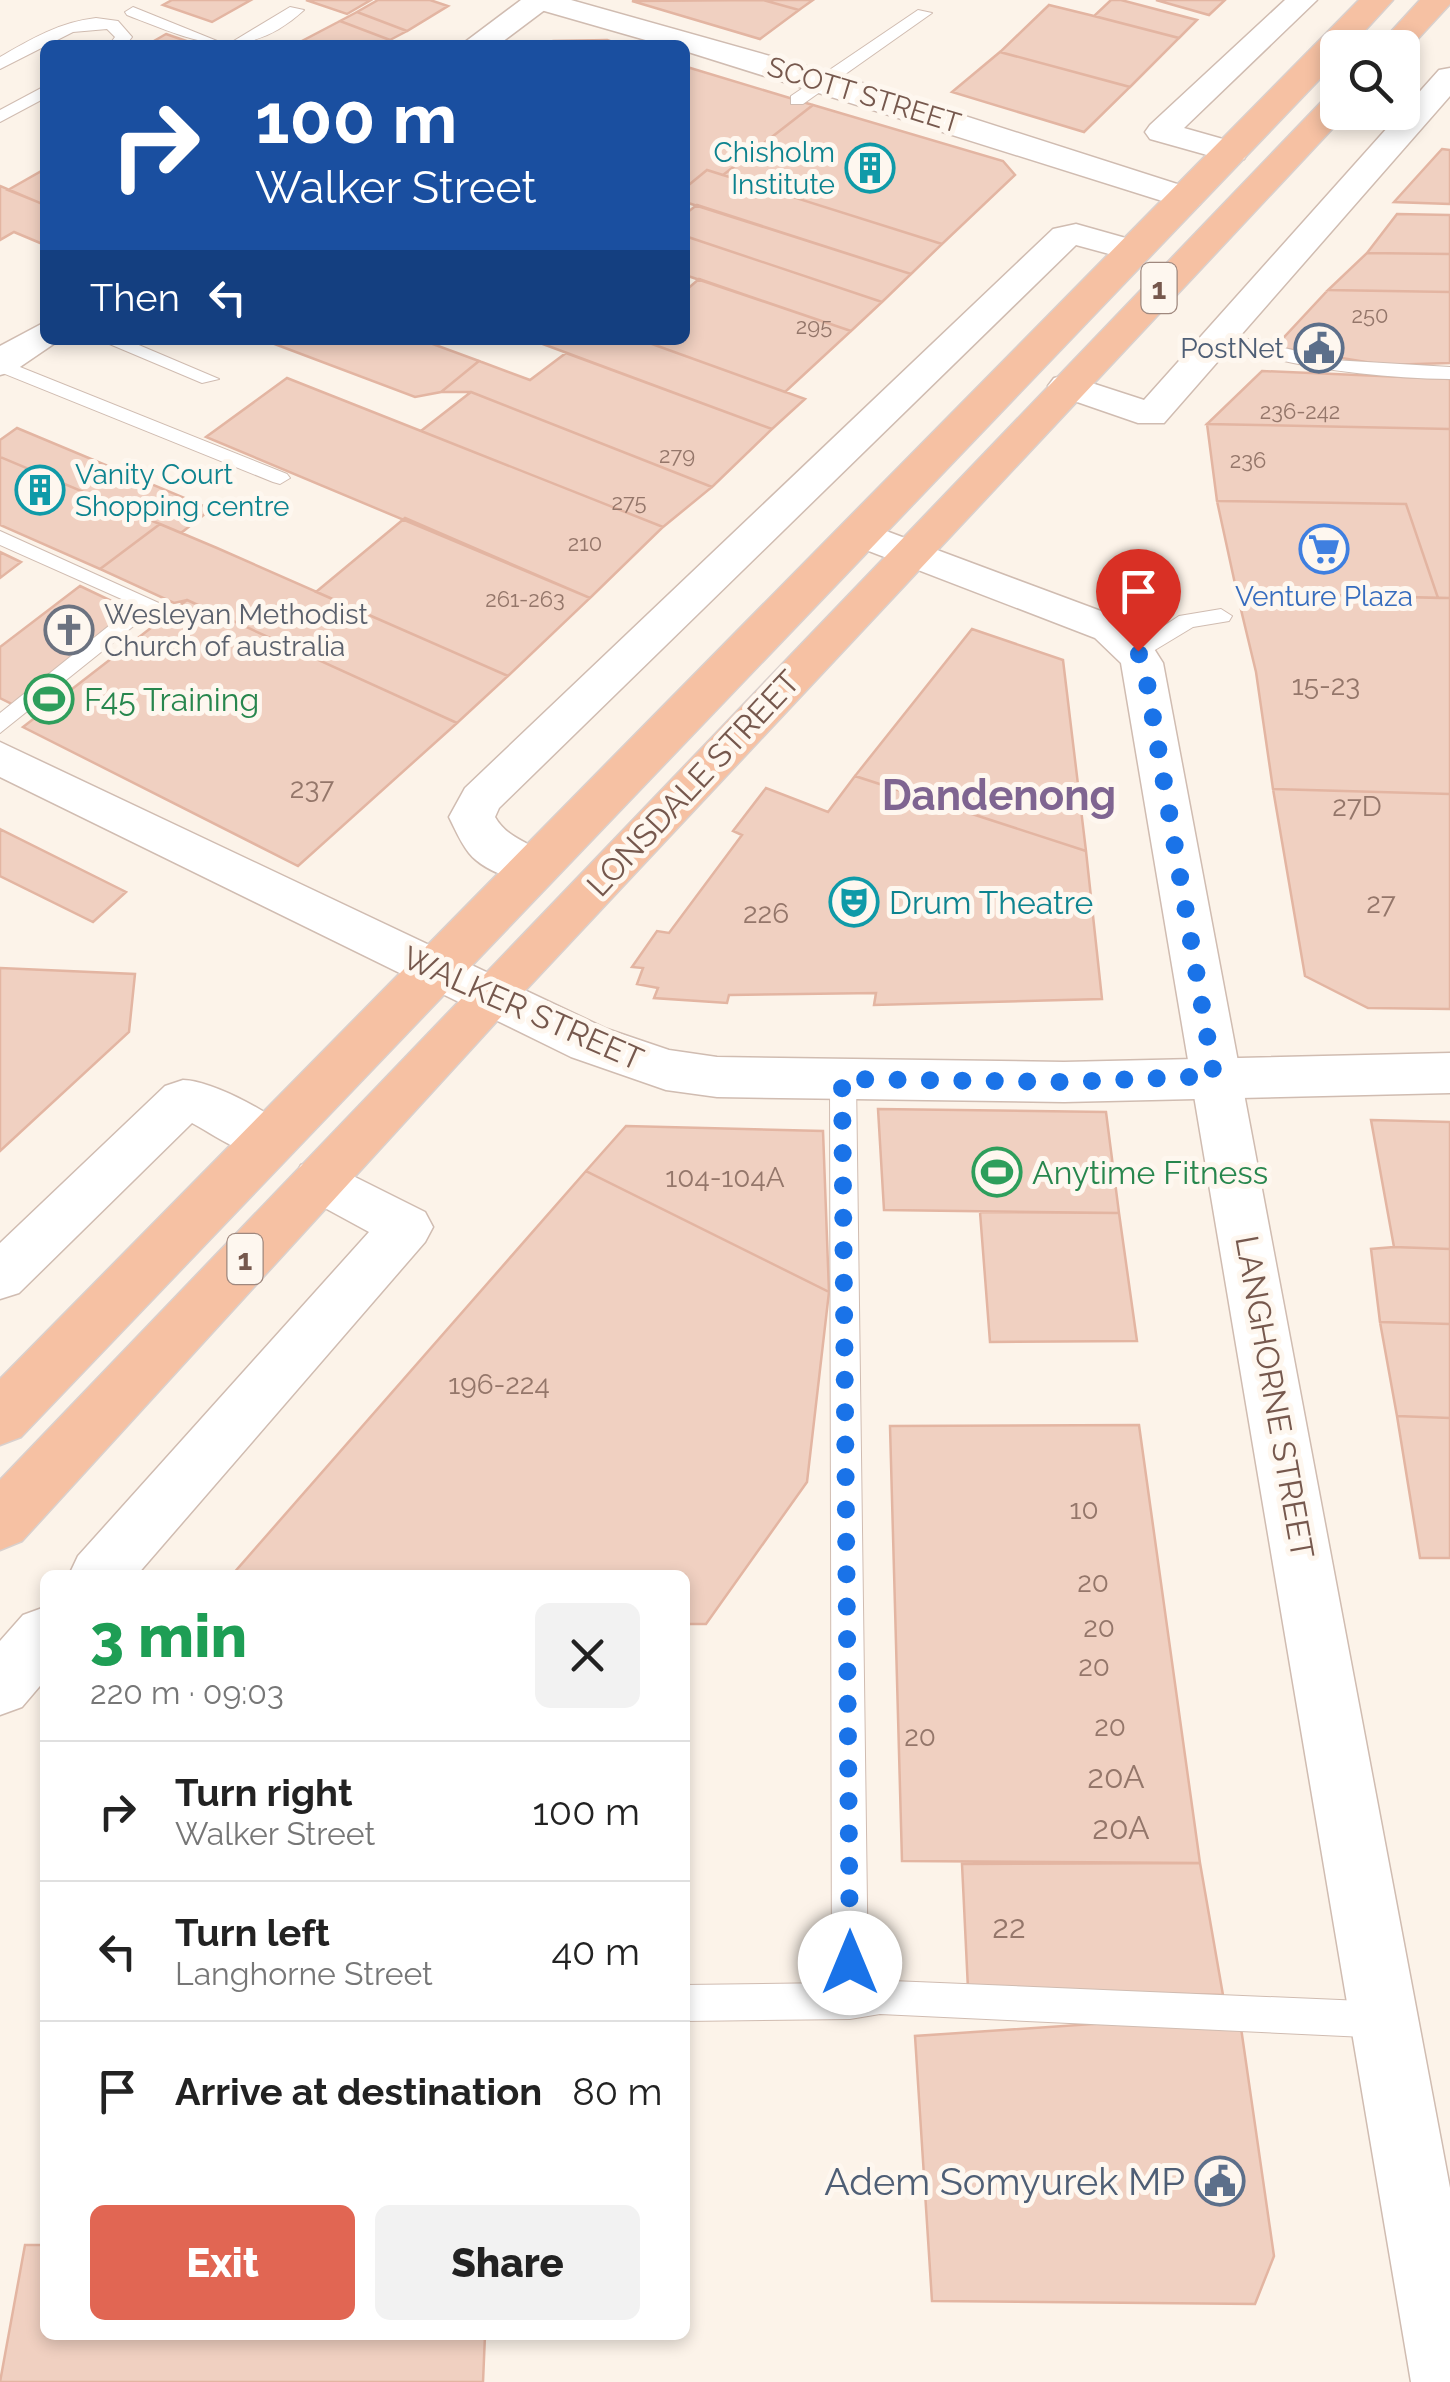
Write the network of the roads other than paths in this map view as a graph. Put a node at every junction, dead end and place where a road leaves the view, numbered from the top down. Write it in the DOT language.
graph roads {
  1 [pos="153,0"];
  2 [pos="540,0"];
  3 [pos="1302,0"];
  4 [pos="1377,0"];
  5 [pos="1437,0"];
  6 [pos="296,10"];
  7 [pos="133,12"];
  8 [pos="924,12"];
  9 [pos="112,24"];
  10 [pos="1409,30"];
  11 [pos="41,40"];
  12 [pos="121,40"];
  13 [pos="207,40"];
  14 [pos="245,40"];
  15 [pos="485,40"];
  16 [pos="680,40"];
  17 [pos="40,41"];
  18 [pos="690,43"];
  19 [pos="0,64"];
  20 [pos="1450,77"];
  21 [pos="823,81"];
  22 [pos="40,94"];
  23 [pos="797,100"];
  24 [pos="0,117"];
  25 [pos="1320,123"];
  26 [pos="1232,152"];
  27 [pos="1187,198"];
  28 [pos="1135,251"];
  29 [pos="40,337"];
  30 [pos="1219,338"];
  31 [pos="123,345"];
  32 [pos="0,364"];
  33 [pos="1450,373"];
  34 [pos="210,379"];
  35 [pos="1067,386"];
  36 [pos="280,478"];
  37 [pos="862,534"];
  38 [pos="0,537"];
  39 [pos="909,553"];
  40 [pos="1222,616"];
  41 [pos="1138,651"];
  42 [pos="0,725"];
  43 [pos="0,758"];
  44 [pos="535,869"];
  45 [pos="436,971"];
  46 [pos="490,996"];
  47 [pos="1450,1073"];
  48 [pos="1214,1076"];
  49 [pos="842,1079"];
  50 [pos="271,1141"];
  51 [pos="319,1180"];
  52 [pos="0,1277"];
  53 [pos="0,1419"];
  54 [pos="0,1522"];
  55 [pos="102,1570"];
  56 [pos="40,1641"];
  57 [pos="0,1686"];
  58 [pos="850,2001"];
  59 [pos="690,2003"];
  60 [pos="1387,2020"];
  61 [pos="1449,2382"];
  1 -- 7 [label="lane"];
  2 -- 15 [label="street"];
  2 -- 16 [label="street, SCOTT STREET"];
  3 -- 26 [label="street"];
  4 -- 26 [label="highway, LONSDALE STREET / 1"];
  5 -- 10 [label="highway"];
  6 -- 14 [label="lane"];
  7 -- 9 [label="lane"];
  7 -- 13 [label="lane"];
  8 -- 21 [label="lane"];
  9 -- 11 [label="lane"];
  9 -- 12 [label="lane"];
  17 -- 19 [label="lane"];
  18 -- 21 [label="street, SCOTT STREET"];
  20 -- 30 [label="street"];
  21 -- 23 [label="lane"];
  21 -- 27 [label="street, SCOTT STREET"];
  22 -- 24 [label="lane"];
  25 -- 35 [label="highway, LONSDALE STREET / 1"];
  26 -- 27 [label="highway, LONSDALE STREET / 1"];
  27 -- 28 [label="highway, LONSDALE STREET / 1"];
  28 -- 37 [label="highway, LONSDALE STREET / 1"];
  28 -- 44 [label="street, LONSDALE STREET"];
  29 -- 32 [label="street"];
  30 -- 33 [label="lane"];
  30 -- 35 [label="street"];
  31 -- 34 [label="lane"];
  32 -- 36 [label="lane"];
  35 -- 39 [label="highway, LONSDALE STREET / 1"];
  37 -- 39 [label="street"];
  37 -- 44 [label="highway, LONSDALE STREET / 1"];
  38 -- 42 [label="lane"];
  39 -- 41 [label="street"];
  39 -- 46 [label="highway, LONSDALE STREET / 1"];
  40 -- 41 [label="lane"];
  41 -- 48 [label="street, LANGHORNE STREET"];
  43 -- 45 [label="street, WALKER STREET"];
  44 -- 45 [label="highway, LONSDALE STREET / 1"];
  45 -- 46 [label="street, WALKER STREET"];
  45 -- 50 [label="highway, LONSDALE STREET / 1"];
  46 -- 49 [label="street, WALKER STREET"];
  46 -- 51 [label="highway, LONSDALE STREET / 1"];
  47 -- 48 [label="street, WALKER STREET"];
  48 -- 49 [label="street, WALKER STREET"];
  48 -- 60 [label="street, LANGHORNE STREET"];
  49 -- 58 [label="lane"];
  50 -- 52 [label="street"];
  50 -- 53 [label="highway, LONSDALE STREET / 1"];
  51 -- 54 [label="highway, LONSDALE STREET / 1"];
  51 -- 55 [label="street"];
  56 -- 57 [label="street"];
  58 -- 59 [label="lane"];
  58 -- 60 [label="lane"];
  60 -- 61 [label="street, LANGHORNE STREET"];
}
